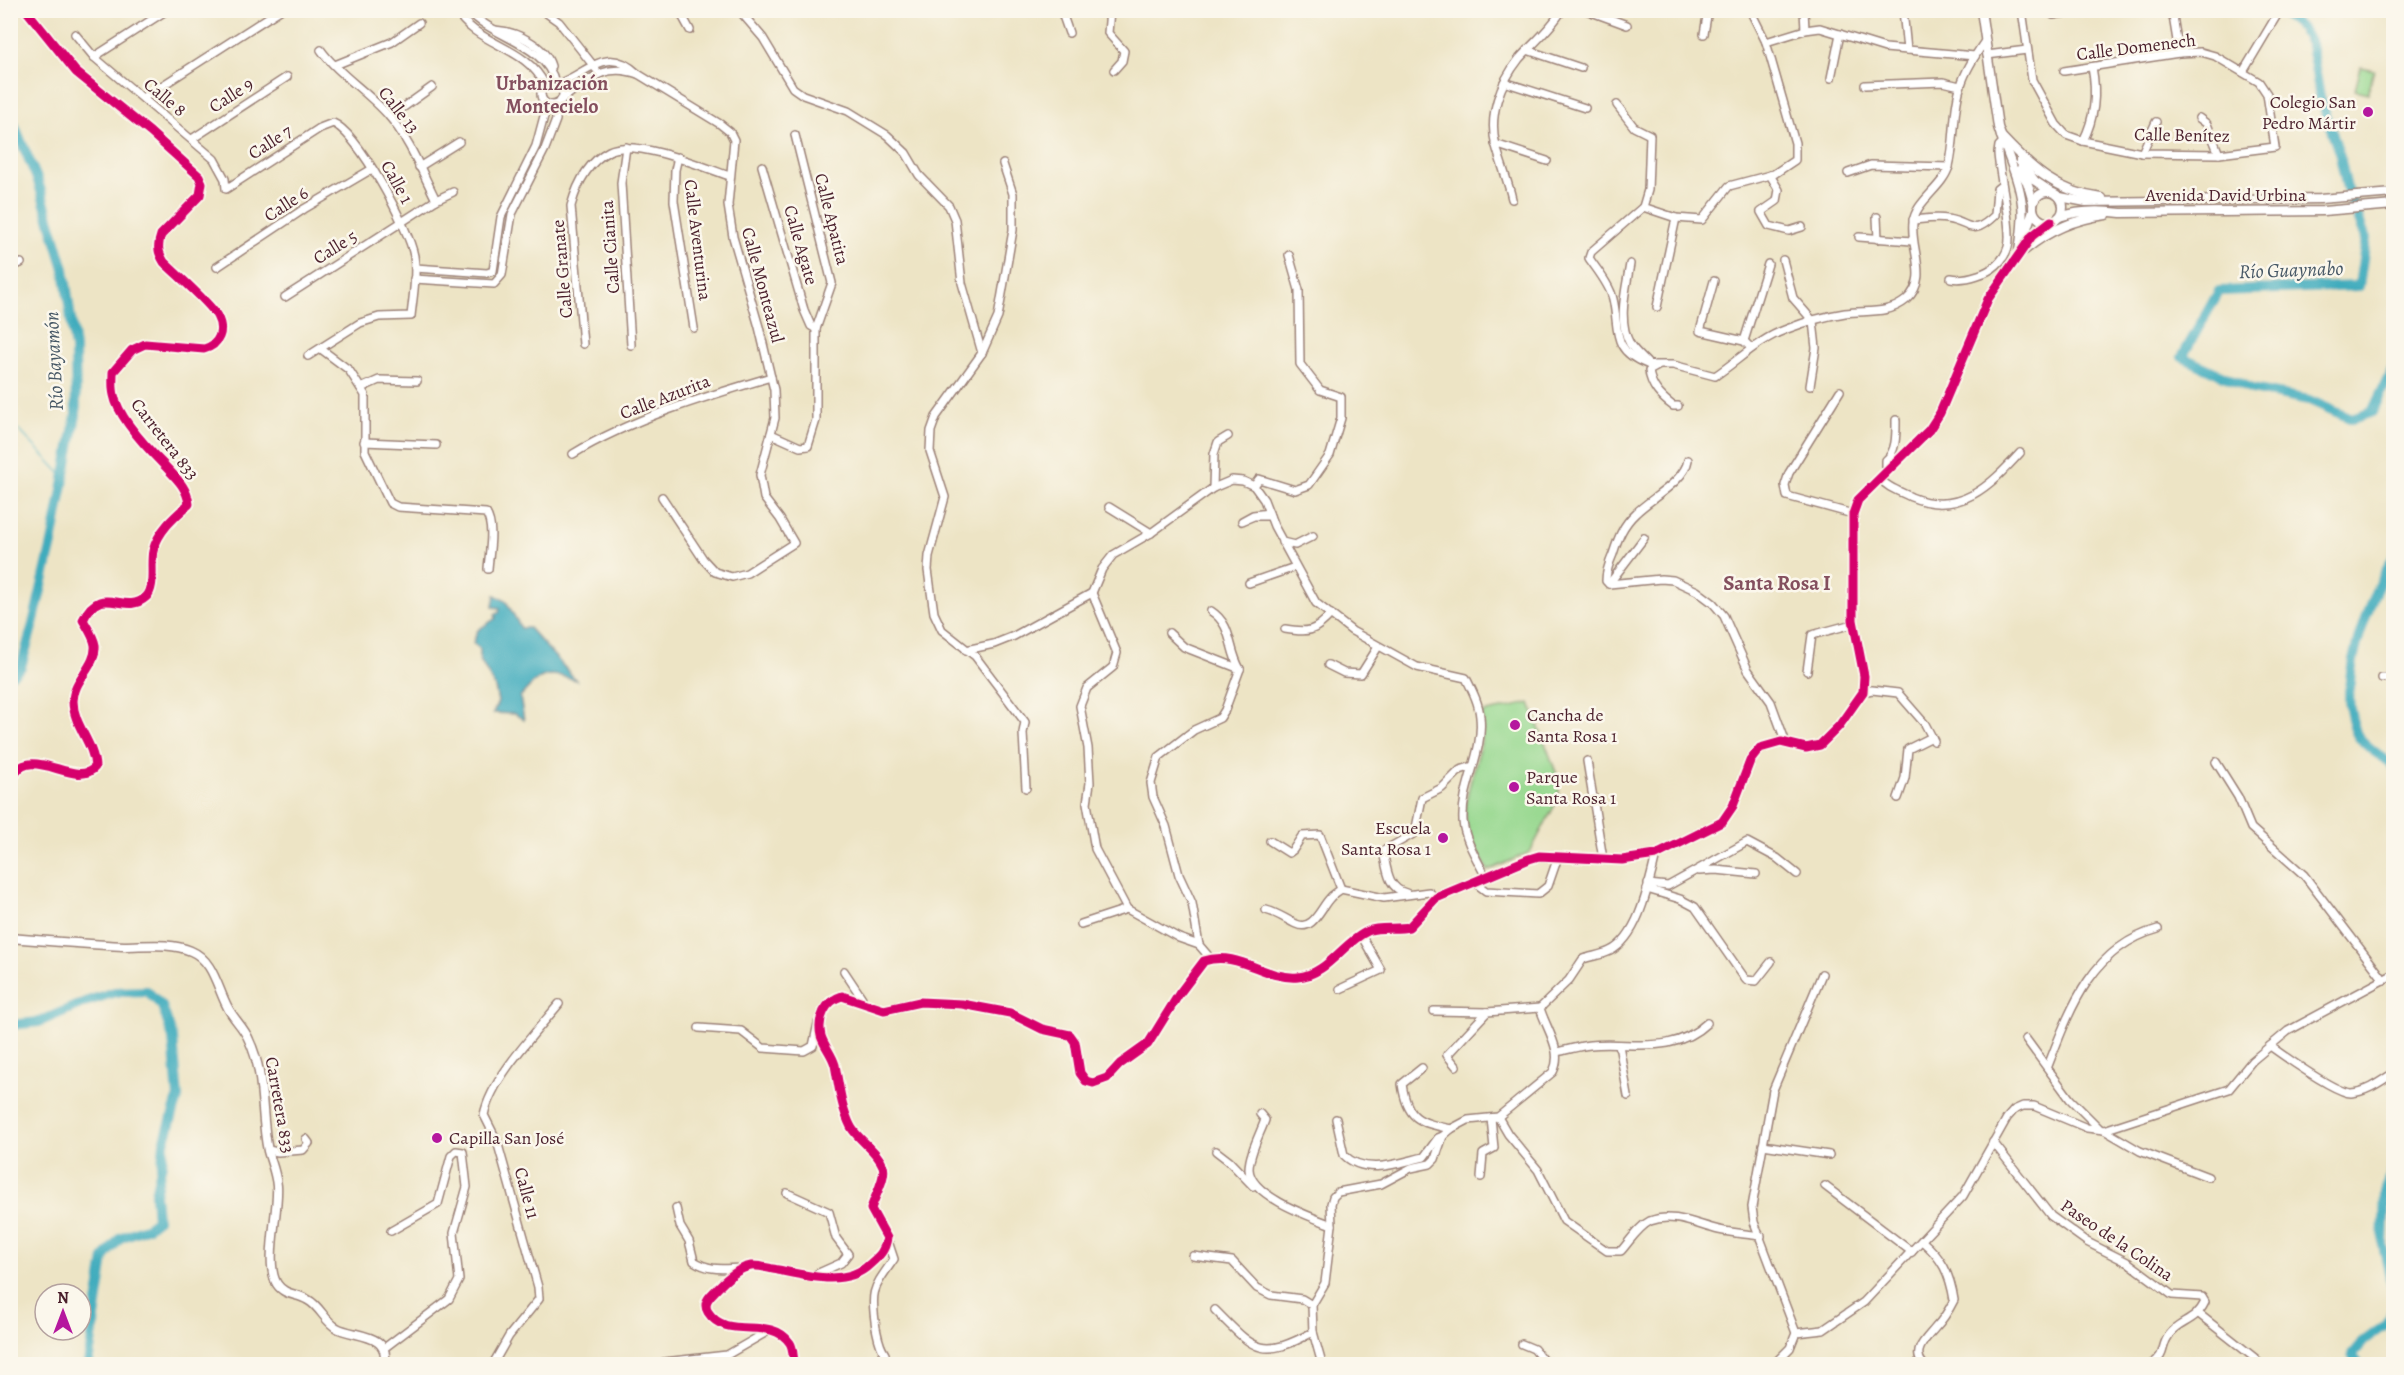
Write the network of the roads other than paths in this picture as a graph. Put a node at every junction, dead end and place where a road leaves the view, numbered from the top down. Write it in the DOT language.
graph roads {
  1 [pos="26,10"];
  2 [pos="168,10"];
  3 [pos="280,10"];
  4 [pos="456,10"];
  5 [pos="468,10"];
  6 [pos="542,10"];
  7 [pos="679,10"];
  8 [pos="739,10"];
  9 [pos="1061,10"];
  10 [pos="1110,10"];
  11 [pos="1562,10"];
  12 [pos="1586,10"];
  13 [pos="1708,10"];
  14 [pos="1750,10"];
  15 [pos="1804,10"];
  16 [pos="1903,10"];
  17 [pos="1981,10"];
  18 [pos="2022,10"];
  19 [pos="2172,10"];
  20 [pos="2280,10"];
  21 [pos="2082,11"];
  22 [pos="2053,15"];
  23 [pos="419,23"];
  24 [pos="1628,25"];
  25 [pos="690,30"];
  26 [pos="1805,30"];
  27 [pos="1069,33"];
  28 [pos="75,34"];
  29 [pos="1704,34"];
  30 [pos="1840,34"];
  31 [pos="1985,41"];
  32 [pos="1766,42"];
  33 [pos="321,50"];
  34 [pos="1527,50"];
  35 [pos="1906,50"];
  36 [pos="2027,50"];
  37 [pos="2179,53"];
  38 [pos="1987,55"];
  39 [pos="1975,56"];
  40 [pos="94,57"];
  41 [pos="335,65"];
  42 [pos="593,65"];
  43 [pos="2092,67"];
  44 [pos="1581,68"];
  45 [pos="1114,70"];
  46 [pos="2064,71"];
  47 [pos="2243,72"];
  48 [pos="599,74"];
  49 [pos="638,74"];
  50 [pos="287,77"];
  51 [pos="1831,78"];
  52 [pos="1504,82"];
  53 [pos="556,84"];
  54 [pos="545,85"];
  55 [pos="1865,85"];
  56 [pos="1960,86"];
  57 [pos="432,87"];
  58 [pos="142,98"];
  59 [pos="560,102"];
  60 [pos="548,105"];
  61 [pos="1617,105"];
  62 [pos="1584,108"];
  63 [pos="390,117"];
  64 [pos="2199,118"];
  65 [pos="2156,122"];
  66 [pos="333,123"];
  67 [pos="795,135"];
  68 [pos="192,139"];
  69 [pos="2001,139"];
  70 [pos="2083,141"];
  71 [pos="459,142"];
  72 [pos="1495,144"];
  73 [pos="626,147"];
  74 [pos="2142,153"];
  75 [pos="2219,154"];
  76 [pos="678,157"];
  77 [pos="1547,161"];
  78 [pos="1002,164"];
  79 [pos="762,166"];
  80 [pos="419,167"];
  81 [pos="1949,167"];
  82 [pos="372,169"];
  83 [pos="1848,173"];
  84 [pos="1770,175"];
  85 [pos="729,176"];
  86 [pos="2002,185"];
  87 [pos="226,189"];
  88 [pos="2050,191"];
  89 [pos="453,192"];
  90 [pos="2394,193"];
  91 [pos="2060,197"];
  92 [pos="1512,199"];
  93 [pos="436,200"];
  94 [pos="2120,200"];
  95 [pos="2033,205"];
  96 [pos="2390,205"];
  97 [pos="1643,207"];
  98 [pos="2121,213"];
  99 [pos="1877,217"];
  100 [pos="1676,218"];
  101 [pos="2055,219"];
  102 [pos="1913,220"];
  103 [pos="402,223"];
  104 [pos="1802,227"];
  105 [pos="1859,237"];
  106 [pos="1878,239"];
  107 [pos="1912,241"];
  108 [pos="1289,255"];
  109 [pos="2018,255"];
  110 [pos="1783,260"];
  111 [pos="21,263"];
  112 [pos="1630,264"];
  113 [pos="1768,264"];
  114 [pos="10,267"];
  115 [pos="217,267"];
  116 [pos="416,268"];
  117 [pos="1951,278"];
  118 [pos="414,279"];
  119 [pos="1714,281"];
  120 [pos="285,297"];
  121 [pos="1657,307"];
  122 [pos="1813,321"];
  123 [pos="694,328"];
  124 [pos="816,329"];
  125 [pos="1744,341"];
  126 [pos="583,344"];
  127 [pos="631,345"];
  128 [pos="1751,348"];
  129 [pos="321,349"];
  130 [pos="982,352"];
  131 [pos="308,356"];
  132 [pos="1654,365"];
  133 [pos="771,377"];
  134 [pos="417,381"];
  135 [pos="1810,386"];
  136 [pos="361,388"];
  137 [pos="1840,391"];
  138 [pos="1678,406"];
  139 [pos="1896,420"];
  140 [pos="771,434"];
  141 [pos="1228,436"];
  142 [pos="364,442"];
  143 [pos="436,445"];
  144 [pos="2020,453"];
  145 [pos="573,454"];
  146 [pos="1688,460"];
  147 [pos="1882,474"];
  148 [pos="1254,486"];
  149 [pos="1213,488"];
  150 [pos="662,497"];
  151 [pos="1109,507"];
  152 [pos="1853,514"];
  153 [pos="1151,533"];
  154 [pos="1313,536"];
  155 [pos="1644,538"];
  156 [pos="1282,542"];
  157 [pos="1295,567"];
  158 [pos="488,569"];
  159 [pos="1249,583"];
  160 [pos="1609,584"];
  161 [pos="1092,593"];
  162 [pos="1211,611"];
  163 [pos="1331,614"];
  164 [pos="1853,620"];
  165 [pos="1285,629"];
  166 [pos="1169,633"];
  167 [pos="1378,646"];
  168 [pos="966,650"];
  169 [pos="1328,665"];
  170 [pos="1240,669"];
  171 [pos="1807,671"];
  172 [pos="2382,678"];
  173 [pos="2394,678"];
  174 [pos="1863,692"];
  175 [pos="1786,743"];
  176 [pos="1587,761"];
  177 [pos="2216,762"];
  178 [pos="1473,766"];
  179 [pos="1026,788"];
  180 [pos="10,790"];
  181 [pos="1898,798"];
  182 [pos="1270,841"];
  183 [pos="1656,855"];
  184 [pos="1558,857"];
  185 [pos="1603,859"];
  186 [pos="1692,872"];
  187 [pos="1756,874"];
  188 [pos="1797,874"];
  189 [pos="1486,877"];
  190 [pos="1474,882"];
  191 [pos="1647,886"];
  192 [pos="1341,889"];
  193 [pos="1412,894"];
  194 [pos="1436,897"];
  195 [pos="1127,909"];
  196 [pos="1266,910"];
  197 [pos="1081,924"];
  198 [pos="2158,929"];
  199 [pos="1361,935"];
  200 [pos="10,938"];
  201 [pos="1199,945"];
  202 [pos="1211,959"];
  203 [pos="1771,962"];
  204 [pos="844,971"];
  205 [pos="1822,974"];
  206 [pos="2394,974"];
  207 [pos="2384,980"];
  208 [pos="1340,990"];
  209 [pos="559,1004"];
  210 [pos="862,1004"];
  211 [pos="1540,1008"];
  212 [pos="1434,1011"];
  213 [pos="1487,1012"];
  214 [pos="822,1013"];
  215 [pos="1707,1023"];
  216 [pos="699,1028"];
  217 [pos="2026,1039"];
  218 [pos="1619,1045"];
  219 [pos="2270,1046"];
  220 [pos="1557,1052"];
  221 [pos="1456,1066"];
  222 [pos="2048,1066"];
  223 [pos="1422,1068"];
  224 [pos="2389,1076"];
  225 [pos="1628,1096"];
  226 [pos="1260,1114"];
  227 [pos="1495,1118"];
  228 [pos="1336,1119"];
  229 [pos="1451,1129"];
  230 [pos="2103,1130"];
  231 [pos="1443,1136"];
  232 [pos="306,1139"];
  233 [pos="1993,1142"];
  234 [pos="1763,1145"];
  235 [pos="268,1150"];
  236 [pos="1216,1151"];
  237 [pos="1829,1155"];
  238 [pos="1481,1177"];
  239 [pos="2208,1177"];
  240 [pos="1825,1186"];
  241 [pos="1263,1190"];
  242 [pos="786,1192"];
  243 [pos="676,1208"];
  244 [pos="1332,1225"];
  245 [pos="391,1232"];
  246 [pos="1761,1236"];
  247 [pos="887,1238"];
  248 [pos="1922,1241"];
  249 [pos="1912,1252"];
  250 [pos="1192,1256"];
  251 [pos="745,1268"];
  252 [pos="812,1276"];
  253 [pos="1312,1305"];
  254 [pos="1215,1310"];
  255 [pos="2199,1314"];
  256 [pos="772,1329"];
  257 [pos="1313,1332"];
  258 [pos="1796,1333"];
  259 [pos="1522,1344"];
  260 [pos="383,1349"];
  261 [pos="885,1354"];
  262 [pos="664,1362"];
  263 [pos="796,1363"];
  264 [pos="384,1365"];
  265 [pos="493,1365"];
  266 [pos="1322,1365"];
  267 [pos="1546,1365"];
  268 [pos="1774,1365"];
  269 [pos="1923,1365"];
  270 [pos="2152,1365"];
  271 [pos="2259,1365"];
  1 -- 180 [label="street, Carretera 833"];
  2 -- 40 [label="street"];
  3 -- 58 [label="street"];
  4 -- 54 [label="street"];
  5 -- 53 [label="street"];
  6 -- 42 [label="street"];
  7 -- 25 [label="street"];
  8 -- 130 [label="street"];
  9 -- 27 [label="street"];
  10 -- 45 [label="street"];
  11 -- 34 [label="street"];
  12 -- 24 [label="street"];
  13 -- 29 [label="street"];
  14 -- 32 [label="street"];
  15 -- 26 [label="street"];
  16 -- 35 [label="street"];
  17 -- 31 [label="street"];
  18 -- 36 [label="street, Calle Benítez"];
  19 -- 37 [label="street"];
  20 -- 47 [label="street"];
  21 -- 22 [label="street"];
  23 -- 41 [label="street"];
  26 -- 30 [label="street"];
  26 -- 32 [label="street"];
  28 -- 40 [label="street, Calle 8"];
  30 -- 35 [label="street"];
  30 -- 51 [label="street"];
  31 -- 38 [label="street"];
  31 -- 39 [label="street"];
  32 -- 84 [label="street"];
  33 -- 41 [label="street, Calle 13"];
  34 -- 44 [label="street"];
  34 -- 52 [label="street"];
  35 -- 39 [label="street"];
  36 -- 38 [label="street"];
  36 -- 70 [label="street, Calle Benítez"];
  37 -- 43 [label="street, Calle Domenech"];
  37 -- 47 [label="street, Calle Domenech"];
  38 -- 69 [label="street"];
  39 -- 56 [label="street"];
  40 -- 58 [label="street, Calle 8"];
  41 -- 63 [label="street, Calle 13"];
  42 -- 48 [label="street"];
  42 -- 49 [label="street, Calle Monteazul"];
  42 -- 53 [label="street, Calle Monteazul"];
  43 -- 46 [label="street, Calle Domenech"];
  43 -- 70 [label="street"];
  47 -- 75 [label="street, Calle Benítez"];
  48 -- 49 [label="street, Calle Monteazul"];
  48 -- 59 [label="street"];
  49 -- 85 [label="street, Calle Monteazul"];
  50 -- 68 [label="street, Calle 9"];
  52 -- 62 [label="street"];
  52 -- 72 [label="street"];
  53 -- 54 [label="street"];
  53 -- 59 [label="street"];
  54 -- 60 [label="street"];
  55 -- 56 [label="street"];
  56 -- 81 [label="street"];
  57 -- 63 [label="street"];
  58 -- 68 [label="street, Calle 8"];
  59 -- 60 [label="street"];
  59 -- 118 [label="street"];
  60 -- 116 [label="street"];
  61 -- 97 [label="street"];
  63 -- 80 [label="street, Calle 13"];
  64 -- 75 [label="street"];
  65 -- 74 [label="street"];
  66 -- 82 [label="street, Calle 1"];
  66 -- 87 [label="street, Calle 7"];
  67 -- 124 [label="street, Calle Apatita"];
  68 -- 87 [label="street, Calle 8"];
  69 -- 86 [label="street"];
  69 -- 88 [label="street"];
  69 -- 94 [label="street"];
  69 -- 95 [label="street"];
  69 -- 109 [label="street"];
  70 -- 74 [label="street, Calle Benítez"];
  71 -- 80 [label="street"];
  72 -- 77 [label="street"];
  72 -- 92 [label="street"];
  73 -- 76 [label="street"];
  73 -- 126 [label="street, Calle Granate"];
  73 -- 127 [label="street, Calle Cianita"];
  74 -- 75 [label="street, Calle Benítez"];
  76 -- 85 [label="street"];
  76 -- 123 [label="street, Calle Aventurina"];
  78 -- 130 [label="street"];
  79 -- 124 [label="street, Calle Agate"];
  80 -- 93 [label="street, Calle 13"];
  81 -- 83 [label="street"];
  81 -- 102 [label="street"];
  82 -- 103 [label="street, Calle 1"];
  82 -- 115 [label="street, Calle 6"];
  84 -- 100 [label="street"];
  84 -- 104 [label="street"];
  85 -- 133 [label="street, Calle Monteazul"];
  86 -- 102 [label="street"];
  86 -- 117 [label="street"];
  88 -- 91 [label="street"];
  88 -- 95 [label="street"];
  89 -- 93 [label="street, Calle 5"];
  90 -- 94 [label="street, Avenida David Urbina"];
  91 -- 94 [label="street, Avenida David Urbina"];
  91 -- 101 [label="street"];
  93 -- 103 [label="street, Calle 5"];
  95 -- 101 [label="street"];
  95 -- 109 [label="street"];
  96 -- 98 [label="street, Avenida David Urbina"];
  97 -- 100 [label="street"];
  97 -- 132 [label="street"];
  98 -- 101 [label="street, Avenida David Urbina"];
  98 -- 109 [label="street"];
  99 -- 106 [label="street"];
  100 -- 121 [label="street"];
  101 -- 109 [label="street"];
  102 -- 107 [label="street"];
  103 -- 116 [label="street, Calle 1"];
  103 -- 120 [label="street, Calle 5"];
  105 -- 106 [label="street"];
  106 -- 107 [label="street"];
  107 -- 122 [label="street"];
  108 -- 148 [label="street"];
  109 -- 147 [label="street"];
  110 -- 122 [label="street"];
  111 -- 114 [label="street"];
  112 -- 132 [label="street"];
  113 -- 125 [label="street"];
  116 -- 118 [label="street"];
  118 -- 129 [label="street"];
  119 -- 125 [label="street"];
  122 -- 128 [label="street"];
  122 -- 135 [label="street"];
  124 -- 140 [label="street, Calle Apatita"];
  125 -- 128 [label="street"];
  128 -- 132 [label="street"];
  129 -- 131 [label="street"];
  129 -- 136 [label="street"];
  130 -- 168 [label="street"];
  132 -- 138 [label="street"];
  133 -- 140 [label="street, Calle Monteazul"];
  133 -- 145 [label="street, Calle Azurita"];
  134 -- 136 [label="street"];
  136 -- 142 [label="street"];
  137 -- 152 [label="street"];
  139 -- 147 [label="street"];
  140 -- 150 [label="street, Calle Monteazul"];
  141 -- 149 [label="street"];
  142 -- 143 [label="street"];
  142 -- 158 [label="street"];
  144 -- 147 [label="street"];
  146 -- 160 [label="street"];
  147 -- 152 [label="street"];
  148 -- 149 [label="street"];
  148 -- 156 [label="street"];
  149 -- 153 [label="street"];
  151 -- 153 [label="street"];
  152 -- 164 [label="street"];
  153 -- 161 [label="street"];
  154 -- 156 [label="street"];
  155 -- 160 [label="street"];
  156 -- 157 [label="street"];
  157 -- 159 [label="street"];
  157 -- 163 [label="street"];
  160 -- 175 [label="street"];
  161 -- 168 [label="street"];
  161 -- 195 [label="street"];
  162 -- 170 [label="street"];
  163 -- 165 [label="street"];
  163 -- 167 [label="street"];
  164 -- 171 [label="street"];
  164 -- 174 [label="street"];
  166 -- 170 [label="street"];
  167 -- 169 [label="street"];
  167 -- 178 [label="street"];
  168 -- 179 [label="street"];
  170 -- 201 [label="street"];
  172 -- 173 [label="street"];
  174 -- 175 [label="street"];
  174 -- 181 [label="street"];
  175 -- 183 [label="street"];
  176 -- 185 [label="street"];
  177 -- 207 [label="street"];
  178 -- 189 [label="street"];
  178 -- 193 [label="street"];
  182 -- 192 [label="street"];
  183 -- 185 [label="street"];
  183 -- 191 [label="street"];
  184 -- 185 [label="street"];
  184 -- 189 [label="street"];
  184 -- 190 [label="street"];
  186 -- 187 [label="street"];
  186 -- 188 [label="street"];
  186 -- 191 [label="street"];
  189 -- 190 [label="street"];
  190 -- 194 [label="street"];
  191 -- 203 [label="street"];
  191 -- 211 [label="street"];
  192 -- 193 [label="street"];
  192 -- 196 [label="street"];
  193 -- 194 [label="street"];
  194 -- 199 [label="street"];
  195 -- 197 [label="street"];
  195 -- 201 [label="street"];
  198 -- 222 [label="street"];
  199 -- 202 [label="street"];
  199 -- 208 [label="street"];
  200 -- 235 [label="street, Carretera 833"];
  201 -- 202 [label="street"];
  202 -- 210 [label="street"];
  204 -- 210 [label="street"];
  205 -- 234 [label="street"];
  206 -- 207 [label="street"];
  207 -- 219 [label="street"];
  209 -- 265 [label="street, Calle 11"];
  210 -- 214 [label="street"];
  211 -- 213 [label="street"];
  211 -- 220 [label="street"];
  212 -- 213 [label="street"];
  213 -- 221 [label="street"];
  214 -- 216 [label="street"];
  214 -- 247 [label="street"];
  215 -- 218 [label="street"];
  217 -- 222 [label="street"];
  218 -- 220 [label="street"];
  218 -- 225 [label="street"];
  219 -- 224 [label="street"];
  219 -- 230 [label="street"];
  220 -- 227 [label="street"];
  222 -- 230 [label="street"];
  223 -- 229 [label="street"];
  226 -- 241 [label="street"];
  227 -- 229 [label="street"];
  227 -- 238 [label="street"];
  227 -- 246 [label="street"];
  228 -- 231 [label="street"];
  229 -- 231 [label="street"];
  230 -- 233 [label="street"];
  230 -- 239 [label="street"];
  231 -- 244 [label="street"];
  232 -- 235 [label="street"];
  233 -- 248 [label="street"];
  233 -- 255 [label="street, Paseo de la Colina"];
  234 -- 237 [label="street"];
  234 -- 246 [label="street"];
  235 -- 260 [label="street, Carretera 833"];
  236 -- 241 [label="street"];
  240 -- 249 [label="street"];
  241 -- 244 [label="street"];
  242 -- 252 [label="street"];
  243 -- 251 [label="street"];
  244 -- 253 [label="street"];
  245 -- 260 [label="street"];
  246 -- 258 [label="street"];
  247 -- 252 [label="street"];
  247 -- 261 [label="street"];
  248 -- 249 [label="street"];
  248 -- 269 [label="street"];
  249 -- 258 [label="street"];
  250 -- 253 [label="street"];
  251 -- 252 [label="street"];
  251 -- 256 [label="street"];
  253 -- 257 [label="street"];
  254 -- 257 [label="street"];
  255 -- 270 [label="street"];
  255 -- 271 [label="street"];
  256 -- 262 [label="street"];
  256 -- 263 [label="street"];
  257 -- 266 [label="street"];
  258 -- 268 [label="street"];
  259 -- 267 [label="street"];
  260 -- 264 [label="street"];
}
